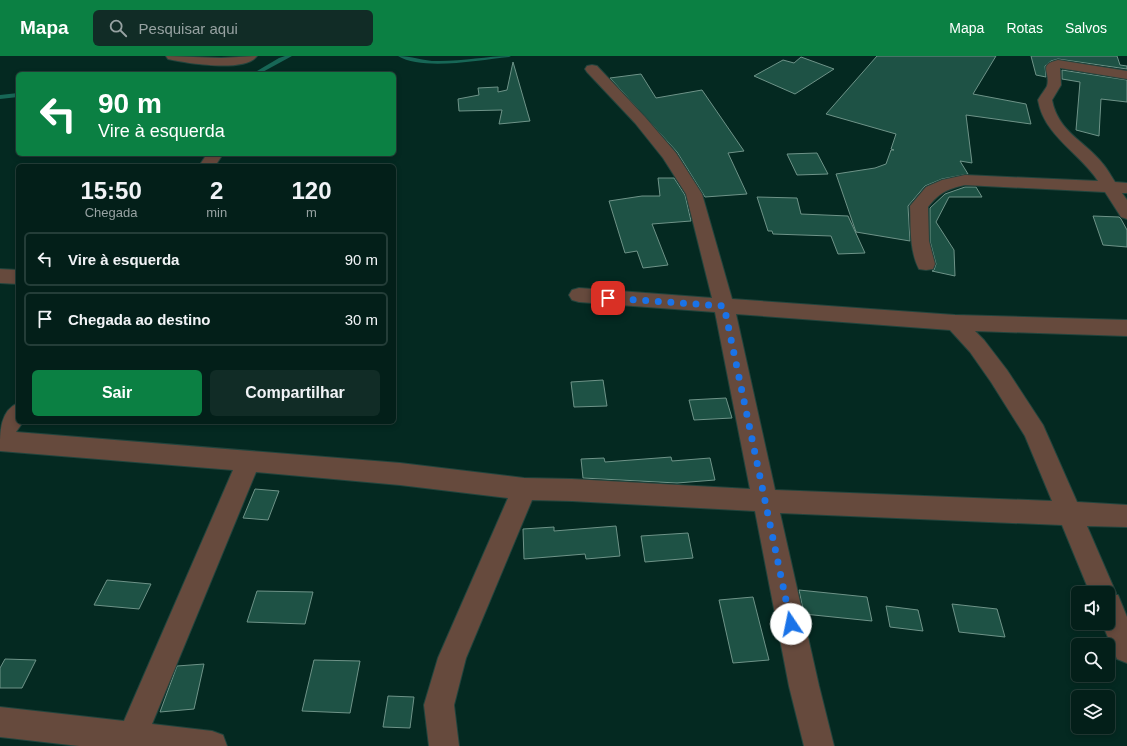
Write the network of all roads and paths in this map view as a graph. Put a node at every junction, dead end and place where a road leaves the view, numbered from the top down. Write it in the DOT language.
graph roads {
  1 [pos="173,56"];
  2 [pos="250,56"];
  3 [pos="592,69"];
  4 [pos="1127,76"];
  5 [pos="1110,187"];
  6 [pos="1127,188"];
  7 [pos="1127,213"];
  8 [pos="926,264"];
  9 [pos="0,276"];
  10 [pos="16,277"];
  11 [pos="578,295"];
  12 [pos="724,306"];
  13 [pos="955,323"];
  14 [pos="1127,328"];
  15 [pos="16,415"];
  16 [pos="0,437"];
  17 [pos="0,441"];
  18 [pos="249,461"];
  19 [pos="524,489"];
  20 [pos="766,501"];
  21 [pos="1069,514"];
  22 [pos="1127,516"];
  23 [pos="1100,586"];
  24 [pos="1115,622"];
  25 [pos="1127,650"];
  26 [pos="0,722"];
  27 [pos="130,742"];
  28 [pos="212,746"];
  29 [pos="444,746"];
  30 [pos="819,746"];
  1 -- 2 [label="street"];
  3 -- 12 [label="street"];
  4 -- 5 [label="street"];
  5 -- 6 [label="street"];
  5 -- 7 [label="street"];
  5 -- 8 [label="street"];
  9 -- 10 [label="street"];
  11 -- 12 [label="street"];
  12 -- 13 [label="street"];
  12 -- 20 [label="street"];
  13 -- 14 [label="street"];
  13 -- 21 [label="street"];
  15 -- 16 [label="street"];
  17 -- 18 [label="street"];
  18 -- 19 [label="street"];
  18 -- 27 [label="street"];
  19 -- 20 [label="street"];
  19 -- 29 [label="street"];
  20 -- 21 [label="street"];
  20 -- 30 [label="street"];
  21 -- 22 [label="street"];
  21 -- 23 [label="street"];
  24 -- 25 [label="street"];
  26 -- 27 [label="street"];
  27 -- 28 [label="street"];
}
